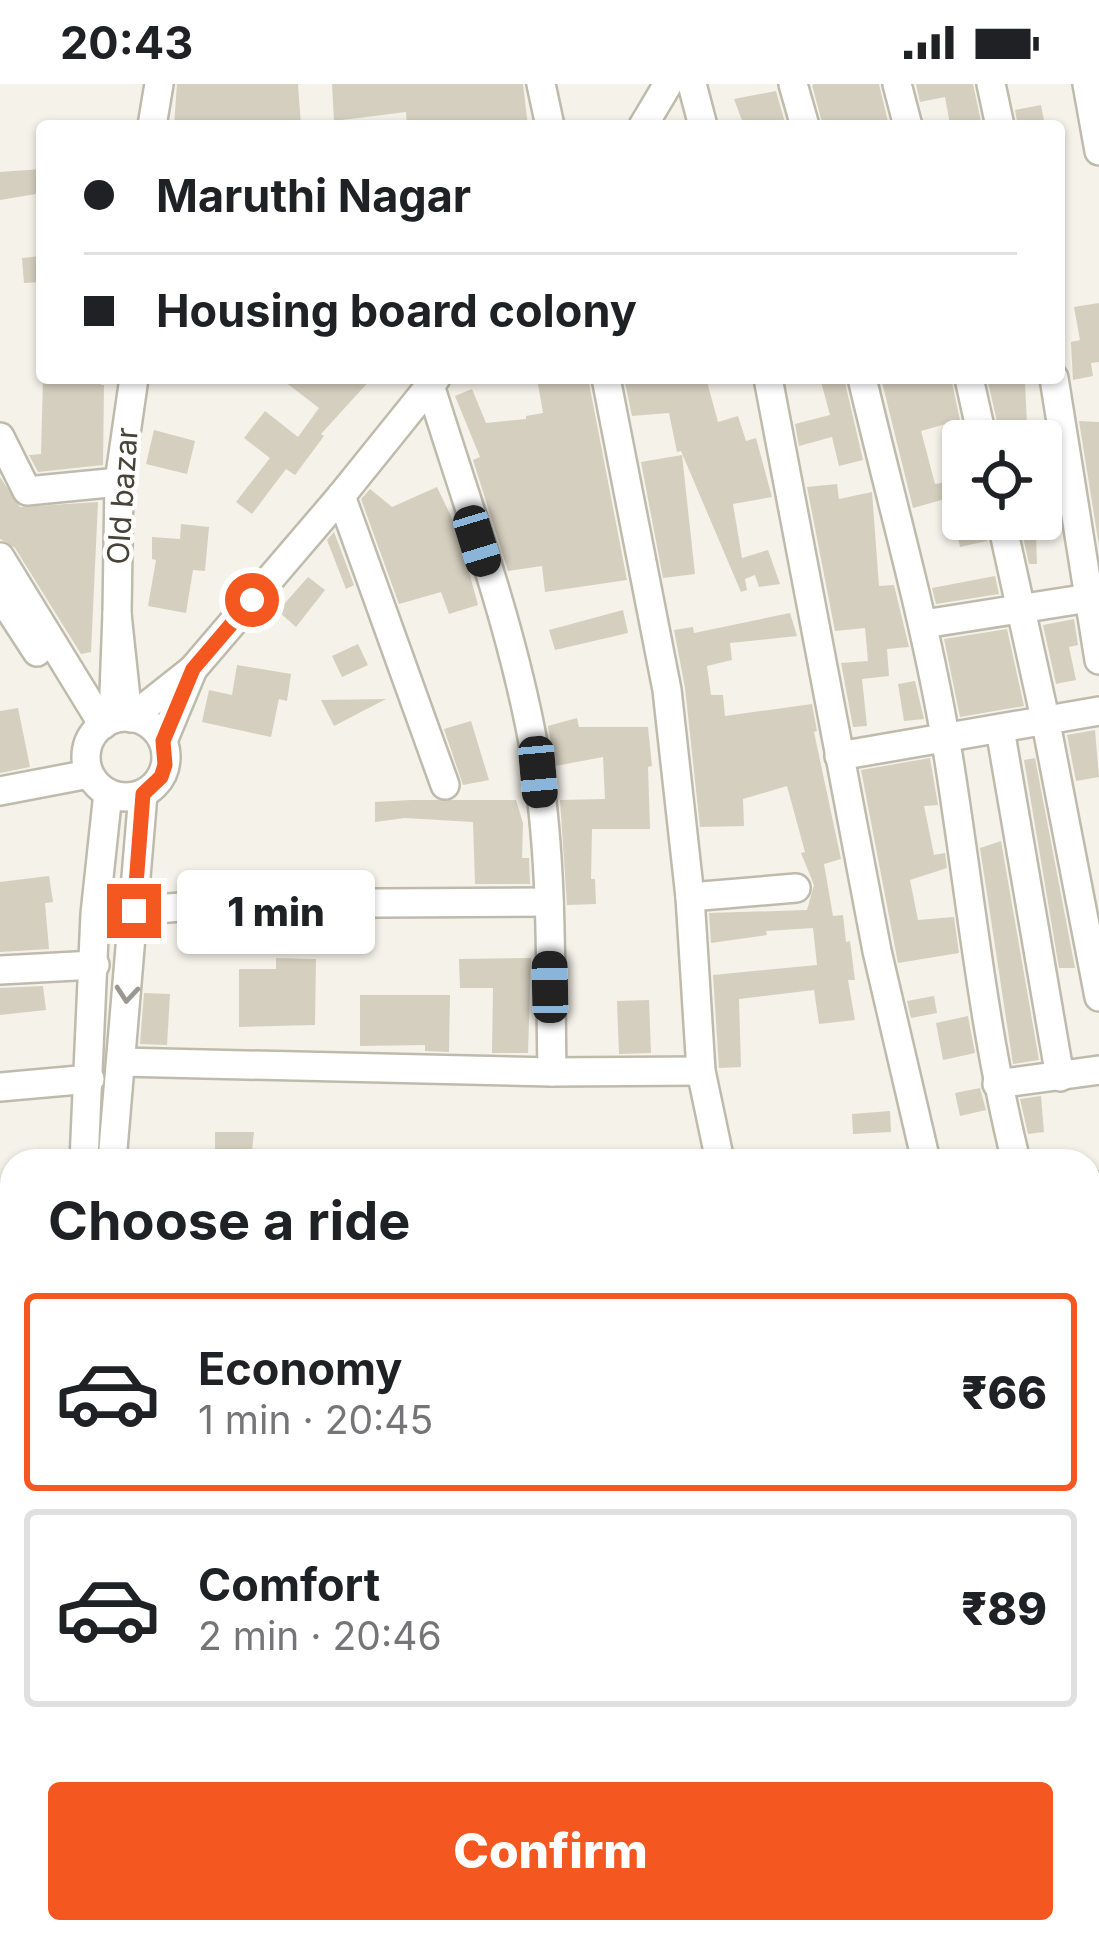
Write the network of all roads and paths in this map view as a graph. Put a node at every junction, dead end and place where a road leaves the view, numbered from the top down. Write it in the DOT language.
graph roads {
  1 [pos="159,84"];
  2 [pos="541,84"];
  3 [pos="668,84"];
  4 [pos="692,84"];
  5 [pos="794,84"];
  6 [pos="897,84"];
  7 [pos="991,84"];
  8 [pos="1088,84"];
  9 [pos="153,120"];
  10 [pos="549,120"];
  11 [pos="647,120"];
  12 [pos="701,120"];
  13 [pos="803,120"];
  14 [pos="906,120"];
  15 [pos="999,120"];
  16 [pos="1099,151"];
  17 [pos="133,384"];
  18 [pos="431,384"];
  19 [pos="434,384"];
  20 [pos="607,384"];
  21 [pos="770,384"];
  22 [pos="864,384"];
  23 [pos="969,384"];
  24 [pos="1055,384"];
  25 [pos="978,420"];
  26 [pos="0,437"];
  27 [pos="119,482"];
  28 [pos="341,496"];
  29 [pos="1005,540"];
  30 [pos="0,557"];
  31 [pos="1089,598"];
  32 [pos="4,608"];
  33 [pos="1022,611"];
  34 [pos="924,624"];
  35 [pos="1099,660"];
  36 [pos="193,669"];
  37 [pos="1099,711"];
  38 [pos="113,723"];
  39 [pos="1046,723"];
  40 [pos="1000,729"];
  41 [pos="945,736"];
  42 [pos="163,741"];
  43 [pos="839,756"];
  44 [pos="99,784"];
  45 [pos="445,785"];
  46 [pos="0,791"];
  47 [pos="143,794"];
  48 [pos="796,888"];
  49 [pos="691,897"];
  50 [pos="549,902"];
  51 [pos="134,911"];
  52 [pos="95,965"];
  53 [pos="0,970"];
  54 [pos="1099,997"];
  55 [pos="121,1061"];
  56 [pos="1099,1070"];
  57 [pos="701,1071"];
  58 [pos="552,1072"];
  59 [pos="1060,1077"];
  60 [pos="90,1079"];
  61 [pos="997,1084"];
  62 [pos="0,1087"];
  63 [pos="85,1149"];
  64 [pos="113,1149"];
  65 [pos="717,1149"];
  66 [pos="923,1149"];
  67 [pos="1013,1149"];
  1 -- 9 [label="street"];
  2 -- 10 [label="street"];
  3 -- 11 [label="street"];
  4 -- 12 [label="street"];
  5 -- 13 [label="street"];
  6 -- 14 [label="street"];
  7 -- 15 [label="street"];
  8 -- 16 [label="street"];
  17 -- 27 [label="street, Old bazar"];
  18 -- 28 [label="street"];
  19 -- 50 [label="street"];
  20 -- 49 [label="street"];
  21 -- 43 [label="street"];
  22 -- 34 [label="street"];
  23 -- 25 [label="street"];
  24 -- 31 [label="street"];
  26 -- 27 [label="street"];
  27 -- 38 [label="street, Old bazar"];
  28 -- 36 [label="street"];
  28 -- 45 [label="street"];
  29 -- 33 [label="street"];
  30 -- 38 [label="street"];
  31 -- 33 [label="street"];
  31 -- 35 [label="street"];
  32 -- 38 [label="street"];
  33 -- 34 [label="street"];
  33 -- 39 [label="street"];
  34 -- 41 [label="street"];
  36 -- 38 [label="street"];
  36 -- 42 [label="street"];
  37 -- 39 [label="street"];
  38 -- 42 [label="street"];
  38 -- 44 [label="street"];
  39 -- 40 [label="street"];
  39 -- 54 [label="street"];
  40 -- 41 [label="street"];
  40 -- 59 [label="street"];
  41 -- 43 [label="street"];
  41 -- 61 [label="street"];
  42 -- 47 [label="street"];
  43 -- 66 [label="street"];
  44 -- 46 [label="street"];
  44 -- 47 [label="street"];
  44 -- 52 [label="street"];
  47 -- 51 [label="street"];
  48 -- 49 [label="street"];
  49 -- 57 [label="street"];
  50 -- 51 [label="street"];
  50 -- 58 [label="street"];
  51 -- 55 [label="street, one-way"];
  52 -- 53 [label="street"];
  52 -- 60 [label="street"];
  55 -- 58 [label="street"];
  55 -- 64 [label="street"];
  56 -- 59 [label="street"];
  57 -- 58 [label="street"];
  57 -- 65 [label="street"];
  59 -- 61 [label="street"];
  60 -- 62 [label="street"];
  60 -- 63 [label="street"];
  61 -- 67 [label="street"];
}
